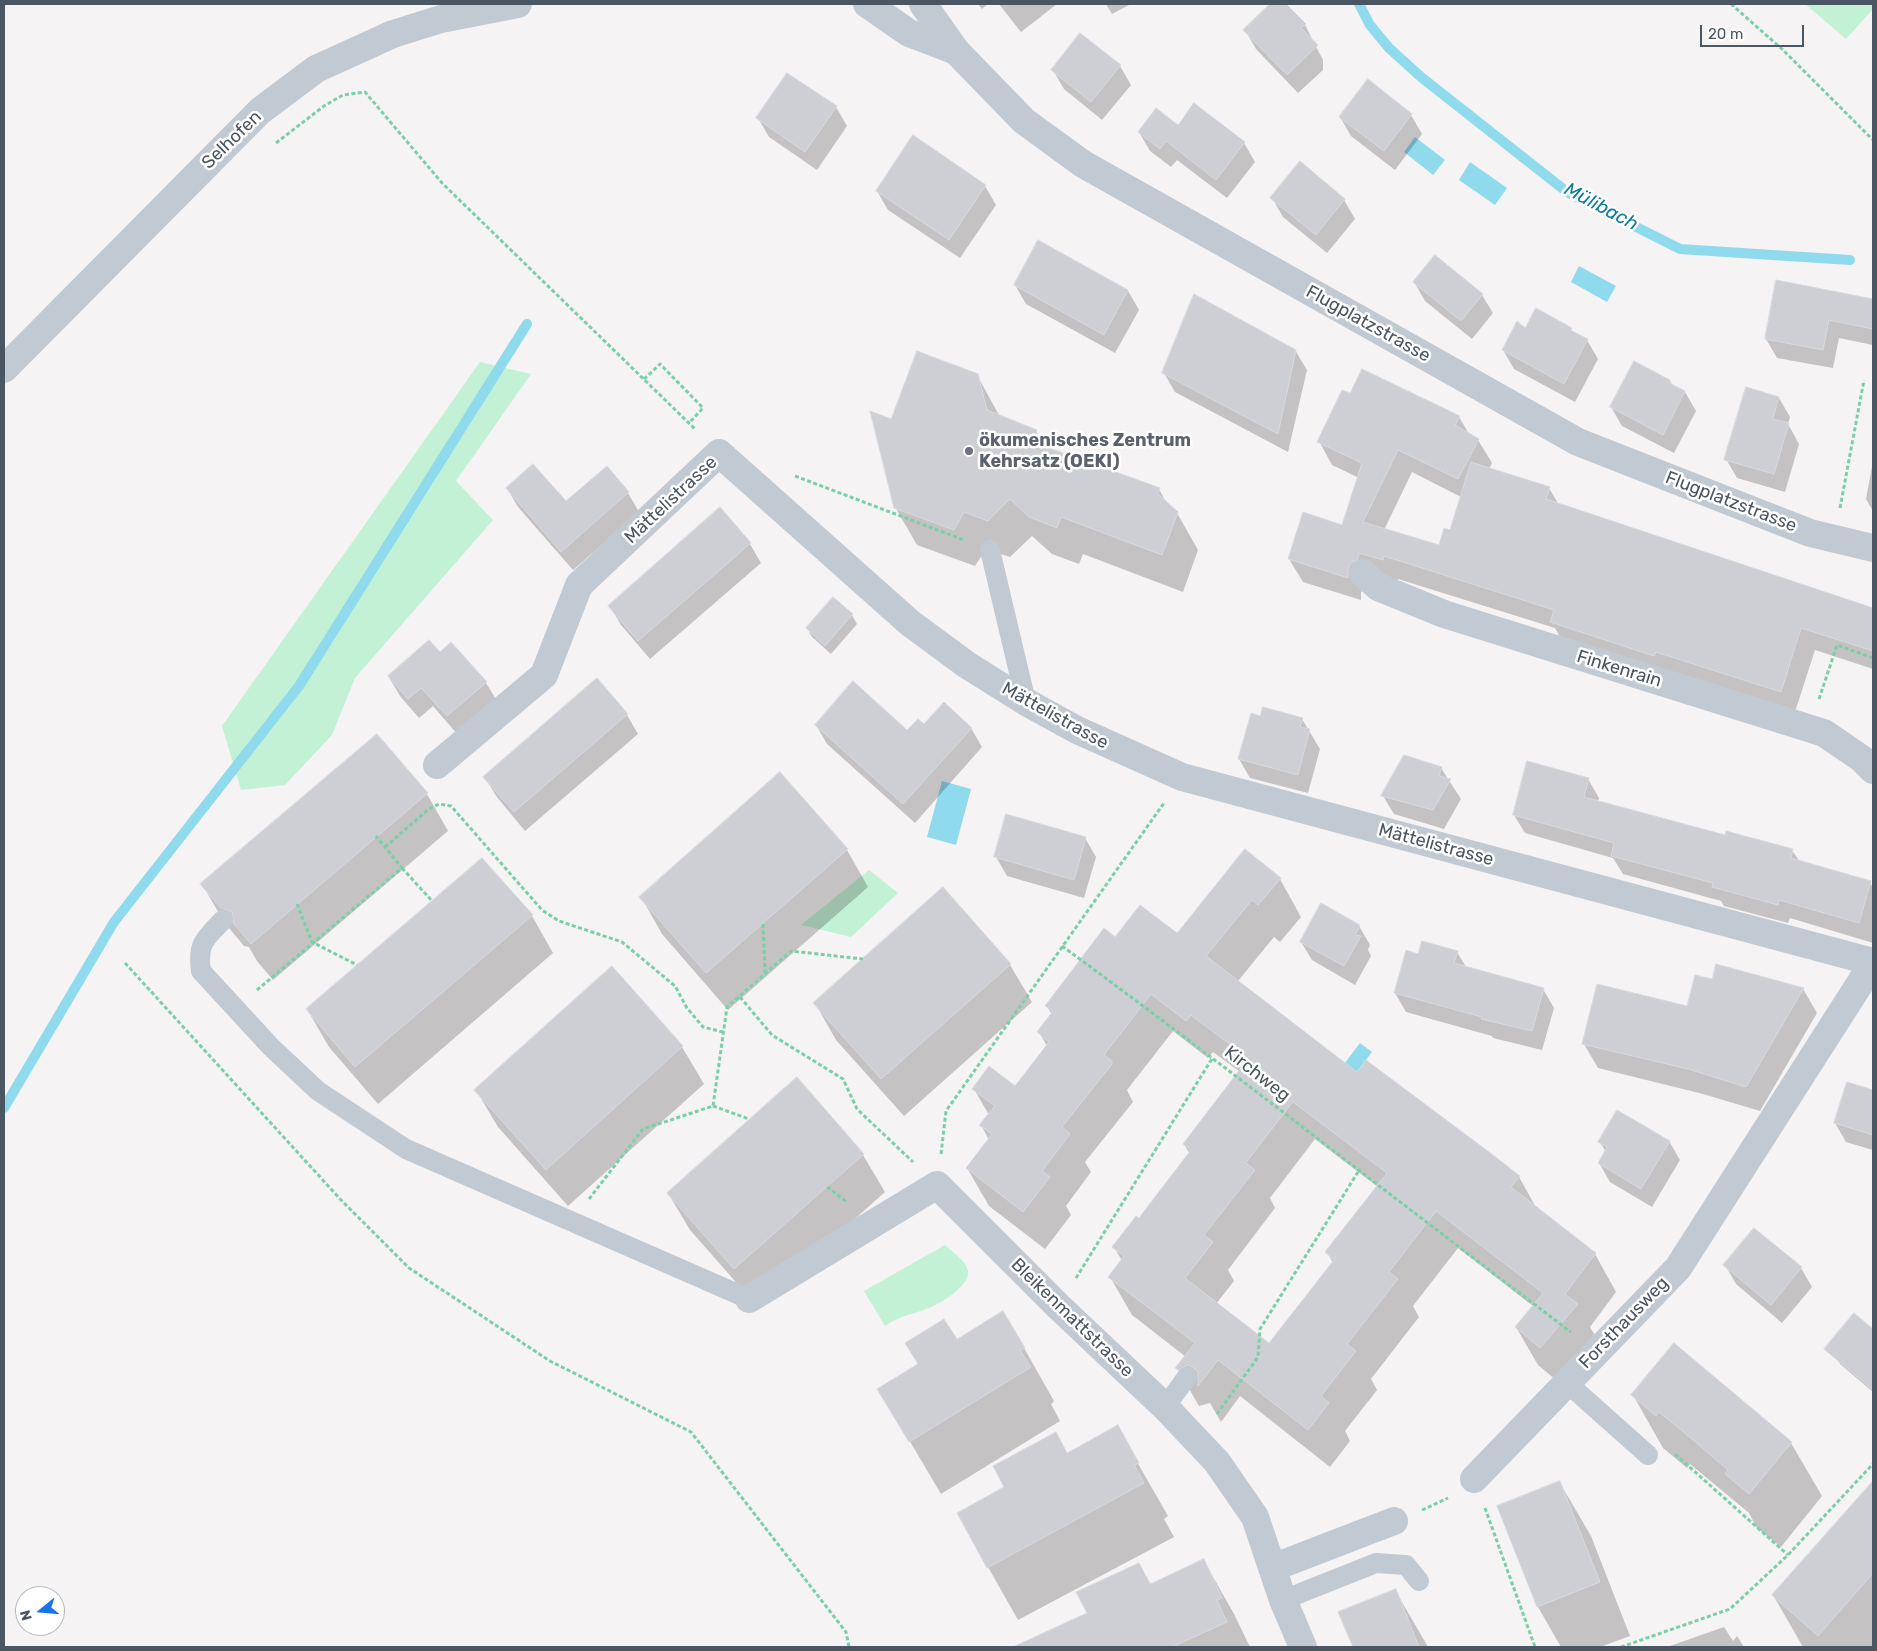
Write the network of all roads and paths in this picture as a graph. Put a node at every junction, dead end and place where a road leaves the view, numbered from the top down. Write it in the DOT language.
graph roads {
  1 [pos="466,4"];
  2 [pos="518,4"];
  3 [pos="867,4"];
  4 [pos="923,4"];
  5 [pos="1731,4"];
  6 [pos="441,19"];
  7 [pos="956,50"];
  8 [pos="366,92"];
  9 [pos="1873,140"];
  10 [pos="4,369"];
  11 [pos="644,379"];
  12 [pos="1864,380"];
  13 [pos="689,423"];
  14 [pos="719,453"];
  15 [pos="792,474"];
  16 [pos="1834,538"];
  17 [pos="1873,548"];
  18 [pos="990,550"];
  19 [pos="1363,572"];
  20 [pos="1873,658"];
  21 [pos="1824,685"];
  22 [pos="1026,702"];
  23 [pos="437,765"];
  24 [pos="1873,770"];
  25 [pos="1182,777"];
  26 [pos="376,836"];
  27 [pos="385,847"];
  28 [pos="402,868"];
  29 [pos="432,901"];
  30 [pos="297,904"];
  31 [pos="223,920"];
  32 [pos="763,924"];
  33 [pos="312,942"];
  34 [pos="1062,946"];
  35 [pos="863,959"];
  36 [pos="125,963"];
  37 [pos="1873,963"];
  38 [pos="357,965"];
  39 [pos="765,974"];
  40 [pos="740,997"];
  41 [pos="235,1008"];
  42 [pos="723,1032"];
  43 [pos="1213,1057"];
  44 [pos="713,1106"];
  45 [pos="750,1119"];
  46 [pos="1358,1172"];
  47 [pos="937,1185"];
  48 [pos="572,1222"];
  49 [pos="749,1299"];
  50 [pos="1058,1306"];
  51 [pos="1597,1352"];
  52 [pos="1187,1377"];
  53 [pos="1566,1382"];
  54 [pos="1165,1407"];
  55 [pos="1198,1442"];
  56 [pos="1670,1449"];
  57 [pos="1648,1455"];
  58 [pos="1873,1464"];
  59 [pos="1474,1478"];
  60 [pos="1394,1521"];
  61 [pos="1788,1555"];
  62 [pos="1272,1568"];
  63 [pos="1420,1581"];
  64 [pos="1284,1600"];
  65 [pos="849,1647"];
  66 [pos="1303,1647"];
  67 [pos="1535,1647"];
  68 [pos="1621,1647"];
  1 -- 6 [label="lane"];
  2 -- 6 [label="street, Selhofen"];
  3 -- 7 [label="street"];
  4 -- 7 [label="street, Flugplatzstrasse"];
  5 -- 9 [label="path"];
  6 -- 10 [label="street, Selhofen"];
  7 -- 16 [label="street, Flugplatzstrasse"];
  8 -- 11 [label="path"];
  11 -- 13 [label="path"];
  11 -- 13 [label="path"];
  12 -- 16 [label="path"];
  13 -- 14 [label="path"];
  14 -- 22 [label="street, Mättelistrasse"];
  14 -- 23 [label="street, Mättelistrasse"];
  15 -- 18 [label="path"];
  16 -- 17 [label="street, Flugplatzstrasse"];
  18 -- 22 [label="lane"];
  19 -- 24 [label="street, Finkenrain"];
  20 -- 21 [label="path"];
  22 -- 25 [label="street, Mättelistrasse"];
  25 -- 34 [label="path"];
  25 -- 37 [label="street, Mättelistrasse"];
  26 -- 27 [label="path"];
  27 -- 28 [label="path"];
  27 -- 42 [label="path"];
  28 -- 29 [label="path"];
  28 -- 33 [label="path"];
  30 -- 33 [label="path"];
  31 -- 41 [label="lane"];
  32 -- 39 [label="path"];
  33 -- 38 [label="path"];
  33 -- 41 [label="path"];
  34 -- 43 [label="path, Kirchweg"];
  34 -- 47 [label="path"];
  35 -- 39 [label="path"];
  36 -- 65 [label="path"];
  37 -- 51 [label="street, Forsthausweg"];
  39 -- 40 [label="path"];
  40 -- 42 [label="path"];
  40 -- 47 [label="path"];
  41 -- 48 [label="lane"];
  42 -- 44 [label="path"];
  43 -- 46 [label="path, Kirchweg"];
  43 -- 50 [label="path"];
  44 -- 45 [label="path"];
  44 -- 48 [label="path"];
  46 -- 51 [label="path, Kirchweg"];
  46 -- 55 [label="path"];
  47 -- 49 [label="street"];
  47 -- 50 [label="street, Bleikenmattstrasse"];
  48 -- 49 [label="lane"];
  50 -- 54 [label="street, Bleikenmattstrasse"];
  51 -- 53 [label="street, Forsthausweg"];
  52 -- 54 [label="lane"];
  53 -- 57 [label="lane"];
  53 -- 59 [label="street, Forsthausweg"];
  54 -- 55 [label="street, Bleikenmattstrasse"];
  55 -- 62 [label="street, Bleikenmattstrasse"];
  56 -- 61 [label="path"];
  58 -- 61 [label="path"];
  59 -- 60 [label="path"];
  59 -- 67 [label="path"];
  60 -- 62 [label="street"];
  61 -- 68 [label="path"];
  62 -- 64 [label="street, Bleikenmattstrasse"];
  63 -- 64 [label="lane"];
  64 -- 66 [label="street, Bleikenmattstrasse"];
}
